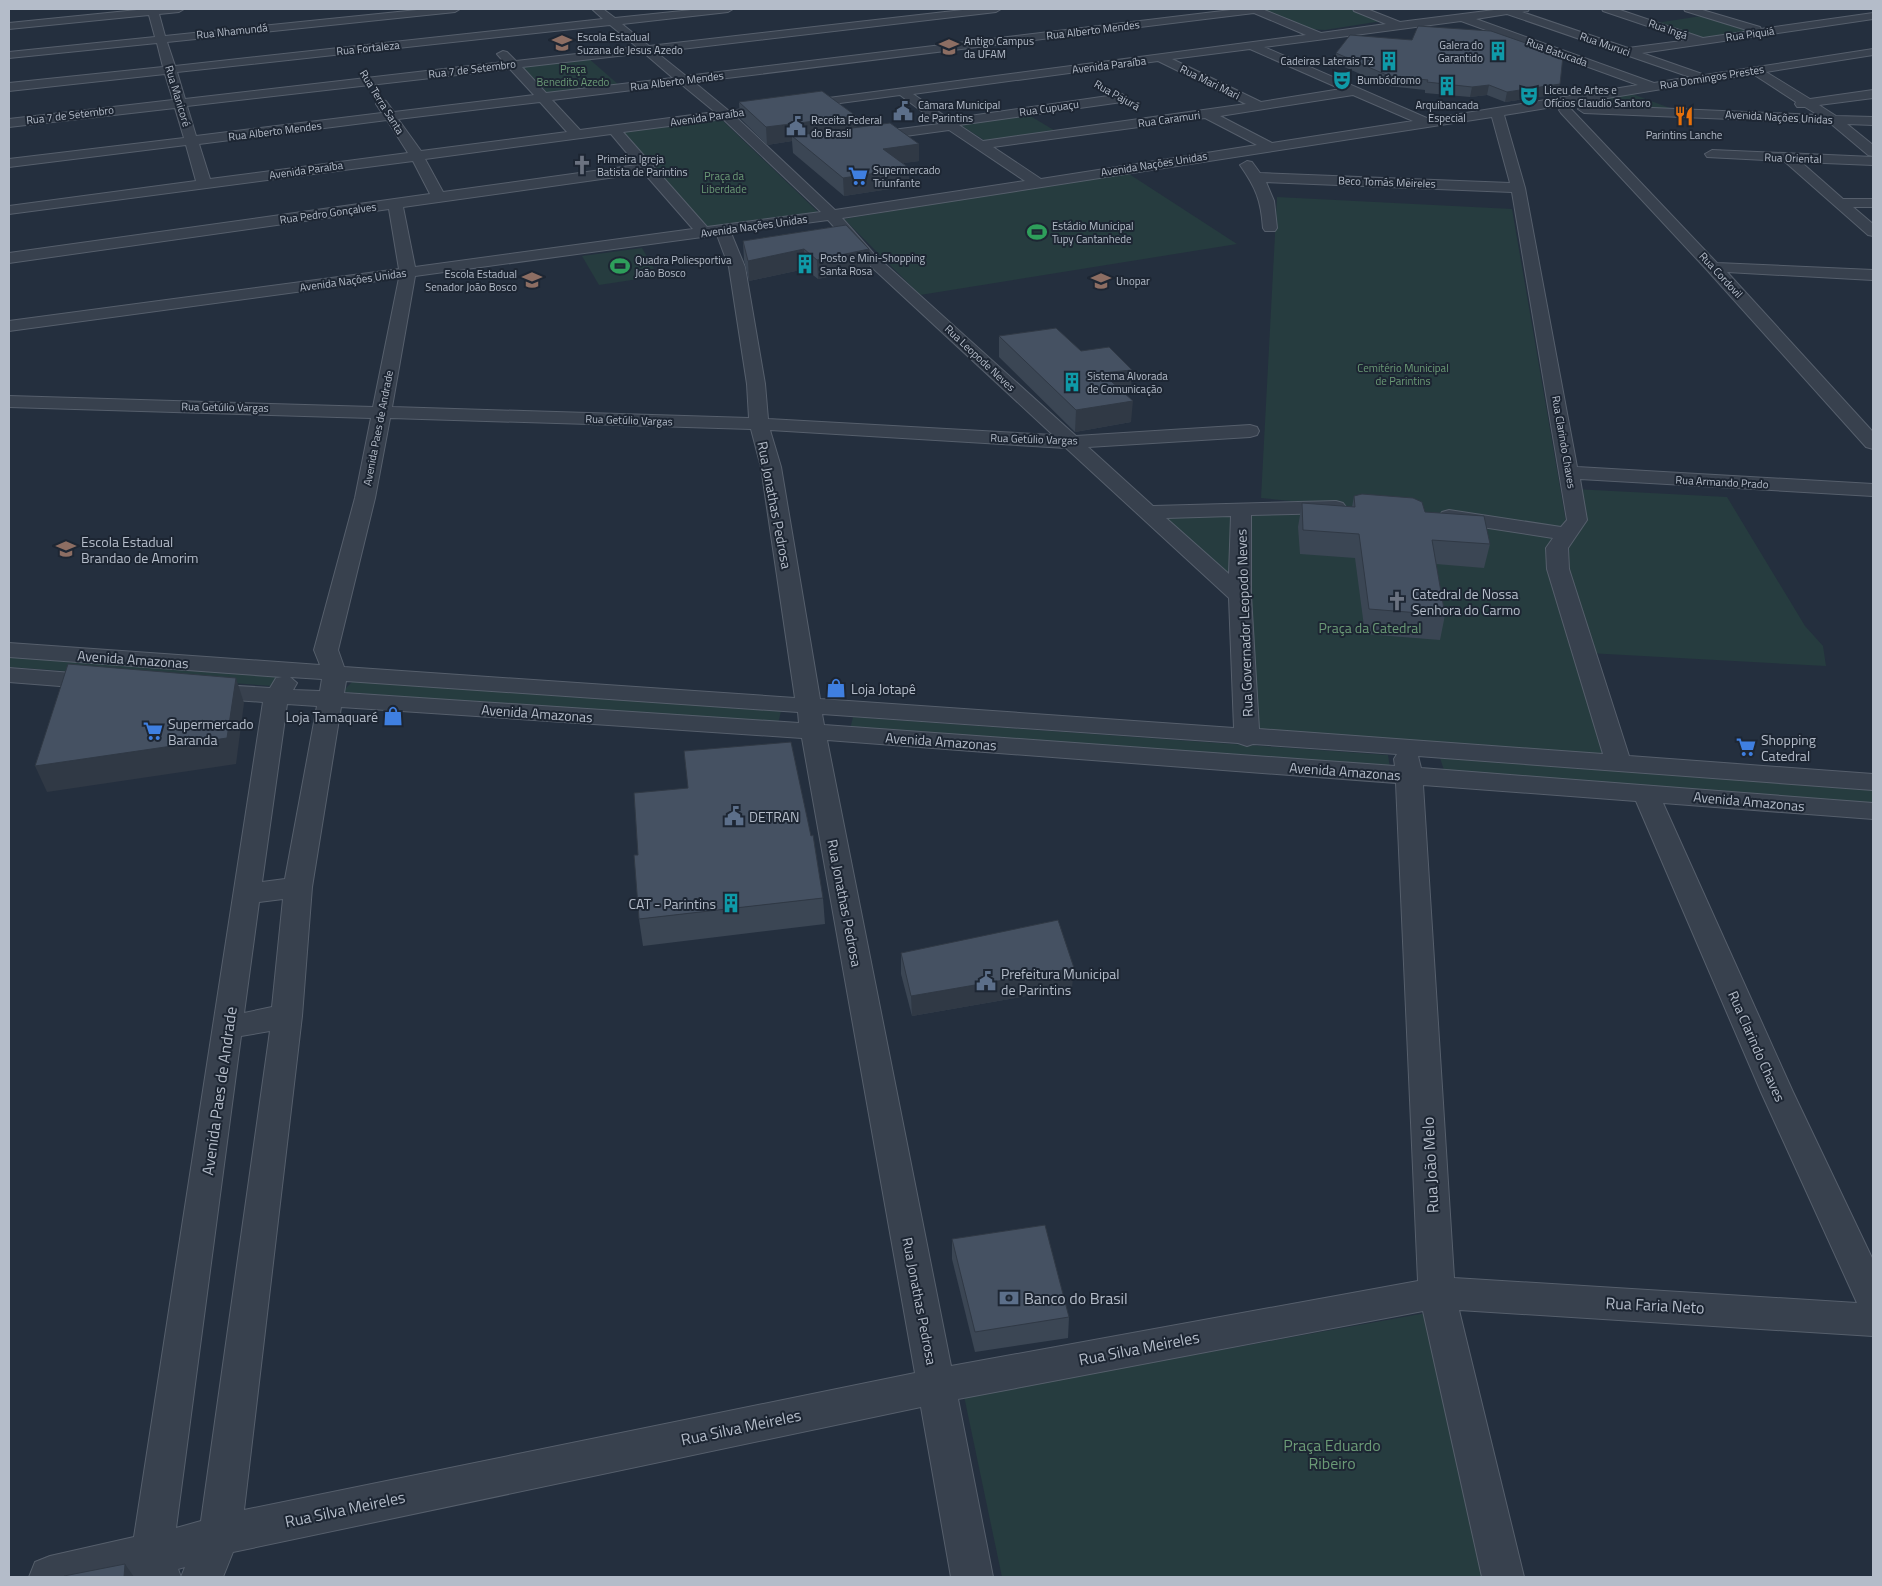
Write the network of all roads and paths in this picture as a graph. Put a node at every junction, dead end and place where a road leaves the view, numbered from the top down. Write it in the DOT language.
graph roads {
  1 [pos="179,9"];
  2 [pos="323,9"];
  3 [pos="455,9"];
  4 [pos="597,9"];
  5 [pos="728,9"];
  6 [pos="923,9"];
  7 [pos="996,9"];
  8 [pos="1254,9"];
  9 [pos="1358,9"];
  10 [pos="1524,9"];
  11 [pos="1607,9"];
  12 [pos="1689,9"];
  13 [pos="152,10"];
  14 [pos="1507,11"];
  15 [pos="1813,14"];
  16 [pos="467,15"];
  17 [pos="1708,15"];
  18 [pos="936,16"];
  19 [pos="1873,16"];
  20 [pos="1461,17"];
  21 [pos="331,21"];
  22 [pos="614,21"];
  23 [pos="1838,21"];
  24 [pos="1651,23"];
  25 [pos="953,25"];
  26 [pos="1399,25"];
  27 [pos="1810,25"];
  28 [pos="9,26"];
  29 [pos="1084,31"];
  30 [pos="1764,32"];
  31 [pos="1837,33"];
  32 [pos="970,34"];
  33 [pos="486,35"];
  34 [pos="1319,36"];
  35 [pos="162,39"];
  36 [pos="1102,39"];
  37 [pos="1702,40"];
  38 [pos="987,43"];
  39 [pos="1251,45"];
  40 [pos="648,49"];
  41 [pos="350,50"];
  42 [pos="1004,52"];
  43 [pos="1128,52"];
  44 [pos="1627,52"];
  45 [pos="1873,52"];
  46 [pos="9,54"];
  47 [pos="1161,58"];
  48 [pos="1146,60"];
  49 [pos="512,64"];
  50 [pos="1030,64"];
  51 [pos="170,69"];
  52 [pos="1071,70"];
  53 [pos="1754,70"];
  54 [pos="364,73"];
  55 [pos="1047,73"];
  56 [pos="1703,78"];
  57 [pos="1088,79"];
  58 [pos="682,80"];
  59 [pos="9,86"];
  60 [pos="1653,86"];
  61 [pos="1105,89"];
  62 [pos="1628,90"];
  63 [pos="1355,91"];
  64 [pos="903,92"];
  65 [pos="1873,94"];
  66 [pos="544,98"];
  67 [pos="1127,101"];
  68 [pos="179,102"];
  69 [pos="1807,103"];
  70 [pos="1260,106"];
  71 [pos="1558,107"];
  72 [pos="1145,110"];
  73 [pos="1497,112"];
  74 [pos="1684,112"];
  75 [pos="726,114"];
  76 [pos="1207,114"];
  77 [pos="1736,114"];
  78 [pos="390,116"];
  79 [pos="1832,119"];
  80 [pos="1163,120"];
  81 [pos="1873,121"];
  82 [pos="9,123"];
  83 [pos="1427,123"];
  84 [pos="950,124"];
  85 [pos="614,130"];
  86 [pos="577,135"];
  87 [pos="854,139"];
  88 [pos="192,141"];
  89 [pos="982,145"];
  90 [pos="785,148"];
  91 [pos="1270,148"];
  92 [pos="765,151"];
  93 [pos="1231,152"];
  94 [pos="1873,152"];
  95 [pos="1712,154"];
  96 [pos="417,156"];
  97 [pos="1788,158"];
  98 [pos="1873,161"];
  99 [pos="9,163"];
  100 [pos="647,168"];
  101 [pos="1257,177"];
  102 [pos="1038,183"];
  103 [pos="204,184"];
  104 [pos="1518,188"];
  105 [pos="439,198"];
  106 [pos="1841,203"];
  107 [pos="1873,203"];
  108 [pos="395,204"];
  109 [pos="9,210"];
  110 [pos="832,215"];
  111 [pos="1270,228"];
  112 [pos="713,231"];
  113 [pos="1873,232"];
  114 [pos="9,258"];
  115 [pos="1713,267"];
  116 [pos="408,272"];
  117 [pos="1873,275"];
  118 [pos="9,326"];
  119 [pos="9,401"];
  120 [pos="382,412"];
  121 [pos="759,424"];
  122 [pos="1250,431"];
  123 [pos="1070,442"];
  124 [pos="1873,443"];
  125 [pos="1570,480"];
  126 [pos="1873,490"];
  127 [pos="1873,503"];
  128 [pos="1355,508"];
  129 [pos="1241,509"];
  130 [pos="1148,512"];
  131 [pos="1432,514"];
  132 [pos="1567,536"];
  133 [pos="1240,596"];
  134 [pos="9,650"];
  135 [pos="293,671"];
  136 [pos="331,674"];
  137 [pos="9,675"];
  138 [pos="118,684"];
  139 [pos="187,690"];
  140 [pos="276,697"];
  141 [pos="811,719"];
  142 [pos="1247,738"];
  143 [pos="1407,761"];
  144 [pos="1619,763"];
  145 [pos="1873,782"];
  146 [pos="1646,792"];
  147 [pos="1873,811"];
  148 [pos="298,887"];
  149 [pos="246,894"];
  150 [pos="287,1016"];
  151 [pos="228,1026"];
  152 [pos="1437,1294"];
  153 [pos="1873,1298"];
  154 [pos="1873,1320"];
  155 [pos="936,1386"];
  156 [pos="220,1535"];
  157 [pos="156,1566"];
  158 [pos="50,1577"];
  159 [pos="202,1577"];
  160 [pos="972,1577"];
  161 [pos="1503,1577"];
  1 -- 13 [label="street"];
  2 -- 21 [label="street, Rua Terra Santa"];
  3 -- 21 [label="street, Rua Nhamundá"];
  4 -- 22 [label="street, Rua Leopode Neves"];
  5 -- 22 [label="street, Rua Fortaleza"];
  6 -- 18 [label="street"];
  7 -- 18 [label="street, Rua 7 de Setembro"];
  8 -- 29 [label="street, Rua Alberto Mendes"];
  8 -- 34 [label="street"];
  9 -- 26 [label="street"];
  10 -- 14 [label="street, Avenida Paraíba"];
  11 -- 24 [label="street, Rua Ingá"];
  12 -- 17 [label="street"];
  13 -- 28 [label="street"];
  13 -- 35 [label="street, Rua Manicoré"];
  14 -- 20 [label="street, Avenida Paraíba"];
  14 -- 44 [label="street, Rua Muruci"];
  15 -- 23 [label="street"];
  16 -- 33 [label="street"];
  17 -- 24 [label="street"];
  17 -- 30 [label="street"];
  18 -- 25 [label="street"];
  18 -- 40 [label="street, Rua 7 de Setembro"];
  19 -- 23 [label="street, Rua Piquiá"];
  20 -- 26 [label="street, Avenida Paraíba"];
  20 -- 60 [label="street, Rua Batucada"];
  21 -- 35 [label="street, Rua Nhamundá"];
  21 -- 41 [label="street, Rua Terra Santa"];
  22 -- 33 [label="street, Rua Fortaleza"];
  22 -- 40 [label="street, Rua Leopode Neves"];
  23 -- 27 [label="street, Rua Piquiá"];
  24 -- 37 [label="street, Rua Ingá"];
  26 -- 34 [label="street, Avenida Paraíba"];
  27 -- 30 [label="street, Rua Piquiá"];
  27 -- 31 [label="street"];
  29 -- 36 [label="street"];
  29 -- 38 [label="street, Rua Alberto Mendes"];
  30 -- 37 [label="street, Rua Piquiá"];
  32 -- 38 [label="street"];
  33 -- 41 [label="street, Rua Fortaleza"];
  33 -- 49 [label="street"];
  34 -- 39 [label="street, Avenida Paraíba"];
  35 -- 46 [label="street, Rua Nhamundá"];
  35 -- 51 [label="street, Rua Manicoré"];
  37 -- 44 [label="street, Rua Piquiá"];
  38 -- 42 [label="street"];
  38 -- 58 [label="street, Rua Alberto Mendes"];
  39 -- 47 [label="street, Avenida Paraíba"];
  39 -- 63 [label="street"];
  40 -- 49 [label="street, Rua 7 de Setembro"];
  40 -- 58 [label="street, Rua Leopode Neves"];
  41 -- 51 [label="street, Rua Fortaleza"];
  41 -- 54 [label="street, Rua Terra Santa"];
  43 -- 48 [label="street"];
  44 -- 56 [label="street, Rua Muruci"];
  45 -- 53 [label="street, Rua Domingos Prestes"];
  47 -- 48 [label="street, Avenida Paraíba"];
  47 -- 70 [label="street, Rua Mari Mari"];
  48 -- 52 [label="street, Avenida Paraíba"];
  49 -- 54 [label="street, Rua 7 de Setembro"];
  49 -- 66 [label="street"];
  50 -- 55 [label="street"];
  51 -- 59 [label="street, Rua Fortaleza"];
  51 -- 68 [label="street, Rua Manicoré"];
  52 -- 55 [label="street, Avenida Paraíba"];
  52 -- 57 [label="street, Rua Pajurá"];
  53 -- 56 [label="street, Rua Domingos Prestes"];
  53 -- 69 [label="street"];
  54 -- 68 [label="street, Rua 7 de Setembro"];
  54 -- 78 [label="street, Rua Terra Santa"];
  55 -- 64 [label="street, Avenida Paraíba"];
  56 -- 60 [label="street, Rua Domingos Prestes"];
  58 -- 66 [label="street, Rua Alberto Mendes"];
  58 -- 75 [label="street, Rua Leopode Neves"];
  60 -- 62 [label="street, Rua Domingos Prestes"];
  61 -- 67 [label="street, Rua Pajurá"];
  62 -- 71 [label="street, Rua Domingos Prestes"];
  62 -- 74 [label="street"];
  63 -- 70 [label="street, Rua Caramuri"];
  63 -- 83 [label="street"];
  64 -- 75 [label="street, Avenida Paraíba"];
  64 -- 84 [label="street"];
  65 -- 69 [label="street"];
  66 -- 78 [label="street, Rua Alberto Mendes"];
  66 -- 86 [label="street"];
  67 -- 84 [label="street, Rua Cupuaçu"];
  68 -- 82 [label="street, Rua 7 de Setembro"];
  68 -- 88 [label="street, Rua Manicoré"];
  69 -- 77 [label="street"];
  69 -- 79 [label="street"];
  70 -- 76 [label="street, Rua Caramuri"];
  71 -- 73 [label="street, Avenida Nações Unidas"];
  71 -- 74 [label="street, Avenida Nações Unidas"];
  71 -- 115 [label="street, Rua Cordovil"];
  72 -- 80 [label="street, Rua Pajurá"];
  73 -- 83 [label="street, Avenida Nações Unidas"];
  73 -- 104 [label="street, Rua Clarindo Chaves"];
  74 -- 77 [label="street, Avenida Nações Unidas"];
  75 -- 85 [label="street, Avenida Paraíba"];
  75 -- 92 [label="street, Rua Leopode Neves"];
  76 -- 80 [label="street, Rua Caramuri"];
  76 -- 91 [label="street"];
  77 -- 79 [label="street, Avenida Nações Unidas"];
  78 -- 88 [label="street, Rua Alberto Mendes"];
  78 -- 96 [label="street, Rua Terra Santa"];
  79 -- 81 [label="street, Avenida Nações Unidas"];
  79 -- 94 [label="street"];
  80 -- 89 [label="street, Rua Caramuri"];
  83 -- 91 [label="street, Avenida Nações Unidas"];
  84 -- 87 [label="street"];
  84 -- 89 [label="street"];
  85 -- 86 [label="street, Avenida Paraíba"];
  85 -- 100 [label="street, Rua Jonathas Pedrosa"];
  86 -- 96 [label="street, Avenida Paraíba"];
  88 -- 99 [label="street, Rua Alberto Mendes"];
  88 -- 103 [label="street, Rua Manicoré"];
  89 -- 102 [label="street"];
  90 -- 92 [label="street"];
  91 -- 93 [label="street, Avenida Nações Unidas"];
  92 -- 110 [label="street, Rua Leopode Neves"];
  93 -- 101 [label="street"];
  93 -- 102 [label="street, Avenida Nações Unidas"];
  95 -- 97 [label="street, Rua Oriental"];
  96 -- 103 [label="street, Avenida Paraíba"];
  96 -- 105 [label="street, Rua Terra Santa"];
  97 -- 98 [label="street, Rua Oriental"];
  97 -- 106 [label="street"];
  100 -- 105 [label="street, Rua Pedro Gonçalves"];
  100 -- 112 [label="street, Rua Jonathas Pedrosa"];
  101 -- 104 [label="street, Beco Tomás Meireles"];
  101 -- 111 [label="street"];
  102 -- 110 [label="street, Avenida Nações Unidas"];
  103 -- 109 [label="street, Avenida Paraíba"];
  104 -- 125 [label="street, Rua Clarindo Chaves"];
  105 -- 108 [label="street, Rua Pedro Gonçalves"];
  106 -- 107 [label="street"];
  106 -- 113 [label="street"];
  108 -- 114 [label="street, Rua Pedro Gonçalves"];
  108 -- 116 [label="street, Avenida Paes de Andrade"];
  110 -- 112 [label="street, Avenida Nações Unidas"];
  110 -- 123 [label="street, Rua Leopode Neves"];
  112 -- 116 [label="street, Avenida Nações Unidas"];
  112 -- 121 [label="street, Rua Jonathas Pedrosa"];
  115 -- 117 [label="street"];
  115 -- 124 [label="street, Rua Cordovil"];
  116 -- 118 [label="street, Avenida Nações Unidas"];
  116 -- 120 [label="street, Avenida Paes de Andrade"];
  119 -- 120 [label="street, Rua Getúlio Vargas"];
  120 -- 121 [label="street, Rua Getúlio Vargas"];
  120 -- 136 [label="street, Avenida Paes de Andrade"];
  121 -- 123 [label="street, Rua Getúlio Vargas"];
  121 -- 141 [label="street, Rua Jonathas Pedrosa"];
  122 -- 123 [label="street, Rua Getúlio Vargas"];
  123 -- 130 [label="street, Rua Leopode Neves"];
  125 -- 126 [label="street, Rua Armando Prado"];
  125 -- 127 [label="street, Rua Armando Prado"];
  125 -- 132 [label="street, Rua Clarindo Chaves"];
  128 -- 129 [label="street"];
  129 -- 130 [label="street"];
  129 -- 133 [label="street, Rua Governador Leopodo Neves"];
  130 -- 133 [label="street, Rua Leopode Neves"];
  131 -- 132 [label="street"];
  132 -- 144 [label="street, Rua Clarindo Chaves"];
  133 -- 142 [label="street, Rua Governador Leopodo Neves"];
  134 -- 135 [label="street, Avenida Amazonas"];
  135 -- 136 [label="street, Avenida Paes de Andrade"];
  135 -- 140 [label="street, Avenida Paes de Andrade"];
  136 -- 140 [label="street, Avenida Amazonas"];
  136 -- 141 [label="street, Avenida Amazonas"];
  136 -- 148 [label="street, Avenida Paes de Andrade"];
  137 -- 138 [label="street, Avenida Amazonas"];
  139 -- 140 [label="street, Avenida Amazonas"];
  140 -- 149 [label="street, Avenida Paes de Andrade"];
  141 -- 142 [label="street, Avenida Amazonas"];
  141 -- 143 [label="street, Avenida Amazonas"];
  141 -- 155 [label="street, Rua Jonathas Pedrosa"];
  142 -- 143 [label="street, Avenida Amazonas"];
  143 -- 144 [label="street, Avenida Amazonas"];
  143 -- 146 [label="street, Avenida Amazonas"];
  143 -- 152 [label="street, Rua João Melo"];
  144 -- 145 [label="street, Avenida Amazonas"];
  146 -- 147 [label="street, Avenida Amazonas"];
  146 -- 153 [label="street, Rua Clarindo Chaves"];
  148 -- 149 [label="street"];
  148 -- 150 [label="street, Avenida Paes de Andrade"];
  149 -- 151 [label="street, Avenida Paes de Andrade"];
  150 -- 151 [label="street"];
  150 -- 156 [label="street, Avenida Paes de Andrade"];
  151 -- 157 [label="street, Avenida Paes de Andrade"];
  152 -- 154 [label="street, Rua Faria Neto"];
  152 -- 155 [label="street, Rua Silva Meireles"];
  152 -- 161 [label="street, Rua João Melo"];
  155 -- 156 [label="street, Rua Silva Meireles"];
  155 -- 160 [label="street, Rua Jonathas Pedrosa"];
  156 -- 157 [label="street, Rua Silva Meireles"];
  156 -- 159 [label="street"];
  157 -- 158 [label="street, Rua Silva Meireles"];
}
